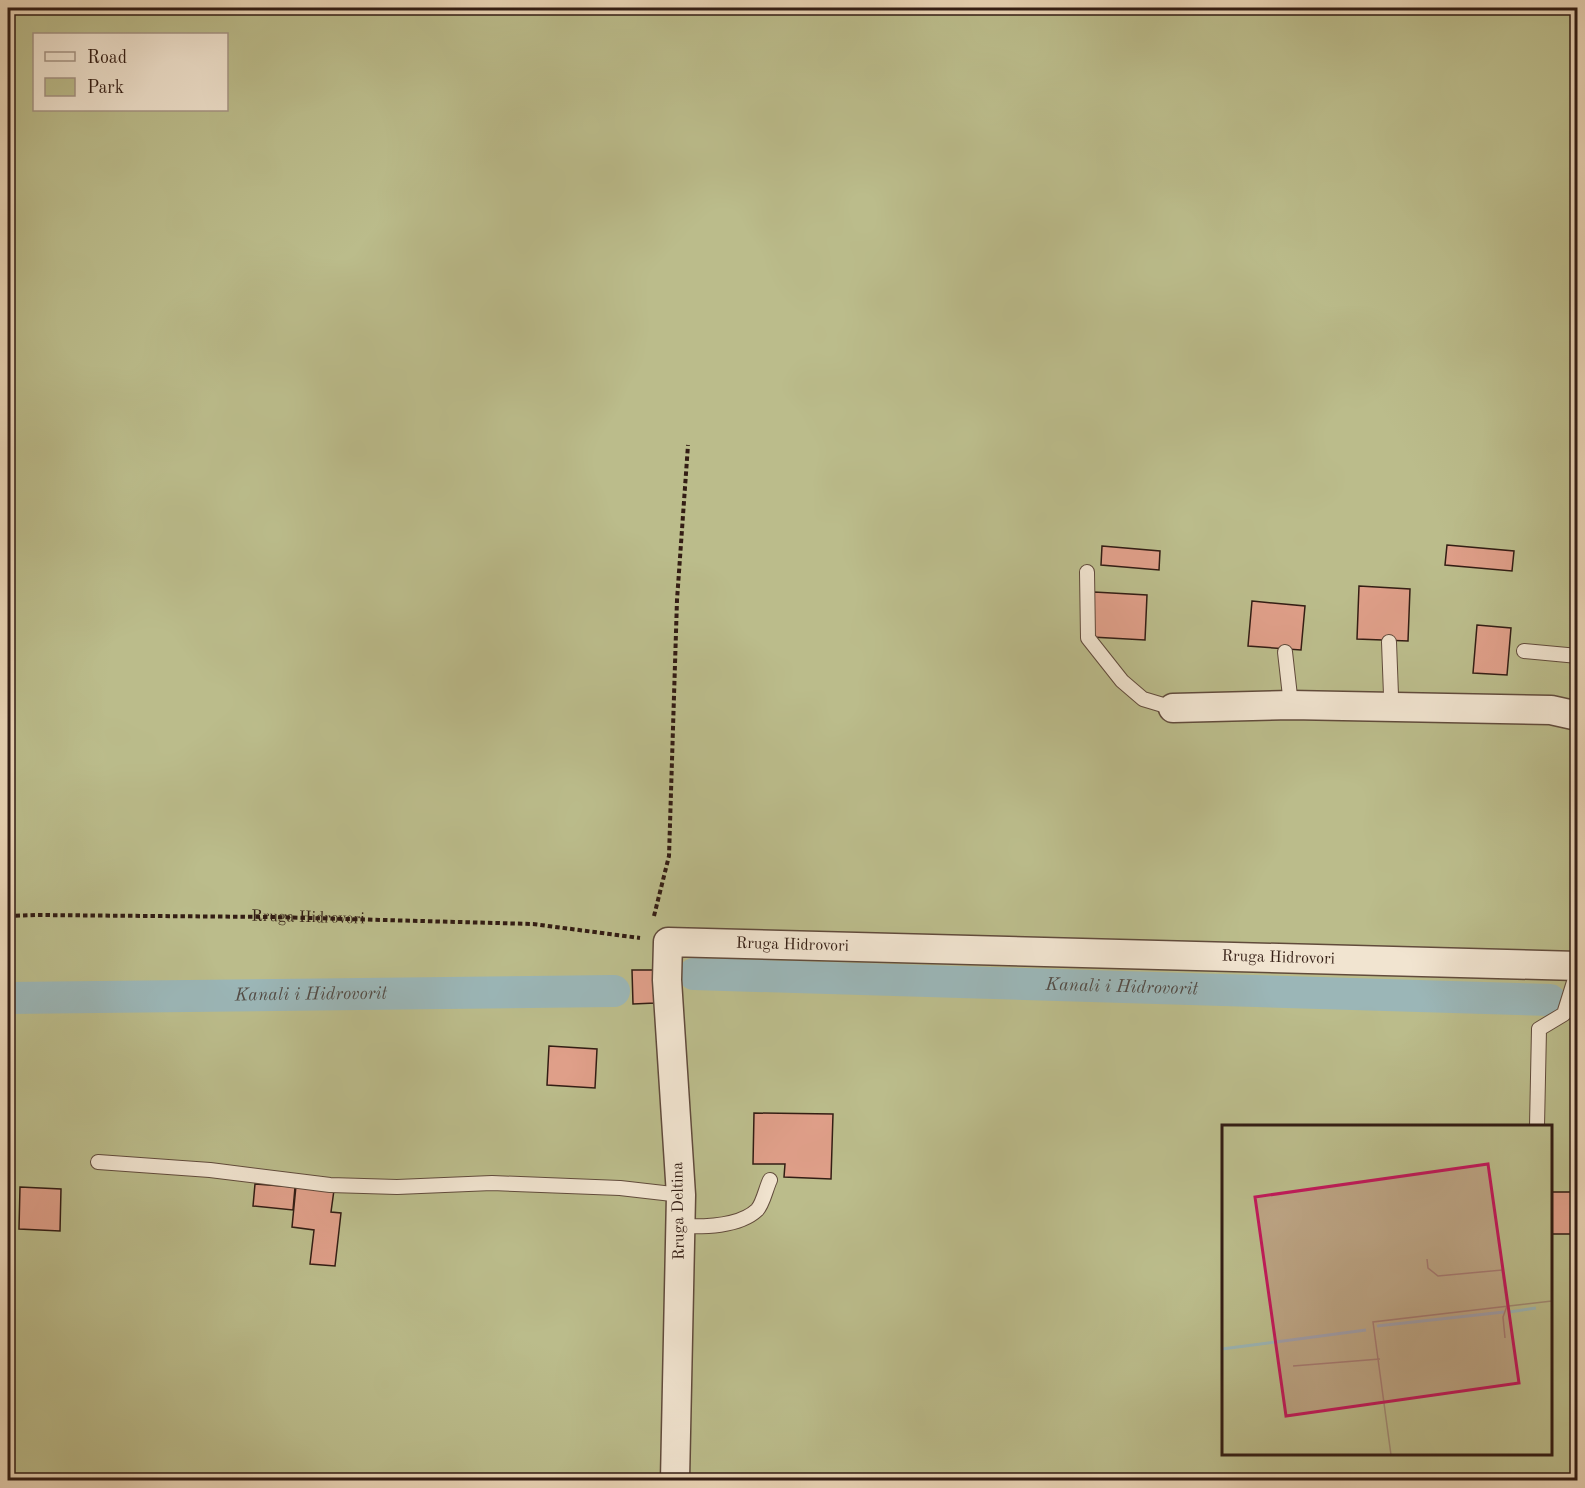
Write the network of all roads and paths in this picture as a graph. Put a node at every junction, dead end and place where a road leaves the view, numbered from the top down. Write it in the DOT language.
graph roads {
  1 [pos="688,445"];
  2 [pos="1087,572"];
  3 [pos="1389,642"];
  4 [pos="1524,651"];
  5 [pos="1284,652"];
  6 [pos="1578,656"];
  7 [pos="1291,705"];
  8 [pos="1173,708"];
  9 [pos="1396,708"];
  10 [pos="1578,716"];
  11 [pos="8,916"];
  12 [pos="660,931"];
  13 [pos="1578,967"];
  14 [pos="1537,1125"];
  15 [pos="98,1162"];
  16 [pos="770,1180"];
  17 [pos="681,1195"];
  18 [pos="680,1226"];
  19 [pos="675,1480"];
  1 -- 12 [label="path"];
  2 -- 8 [label="lane"];
  3 -- 9 [label="lane"];
  4 -- 6 [label="lane"];
  5 -- 7 [label="lane"];
  7 -- 8 [label="street"];
  7 -- 9 [label="street"];
  9 -- 10 [label="street"];
  11 -- 12 [label="path, Rruga Hidrovori"];
  12 -- 13 [label="street, Rruga Hidrovori"];
  12 -- 17 [label="street, Rruga Deltina"];
  13 -- 14 [label="lane"];
  15 -- 17 [label="lane"];
  16 -- 18 [label="lane"];
  17 -- 18 [label="street, Rruga Deltina"];
  18 -- 19 [label="street, Rruga Deltina"];
}
